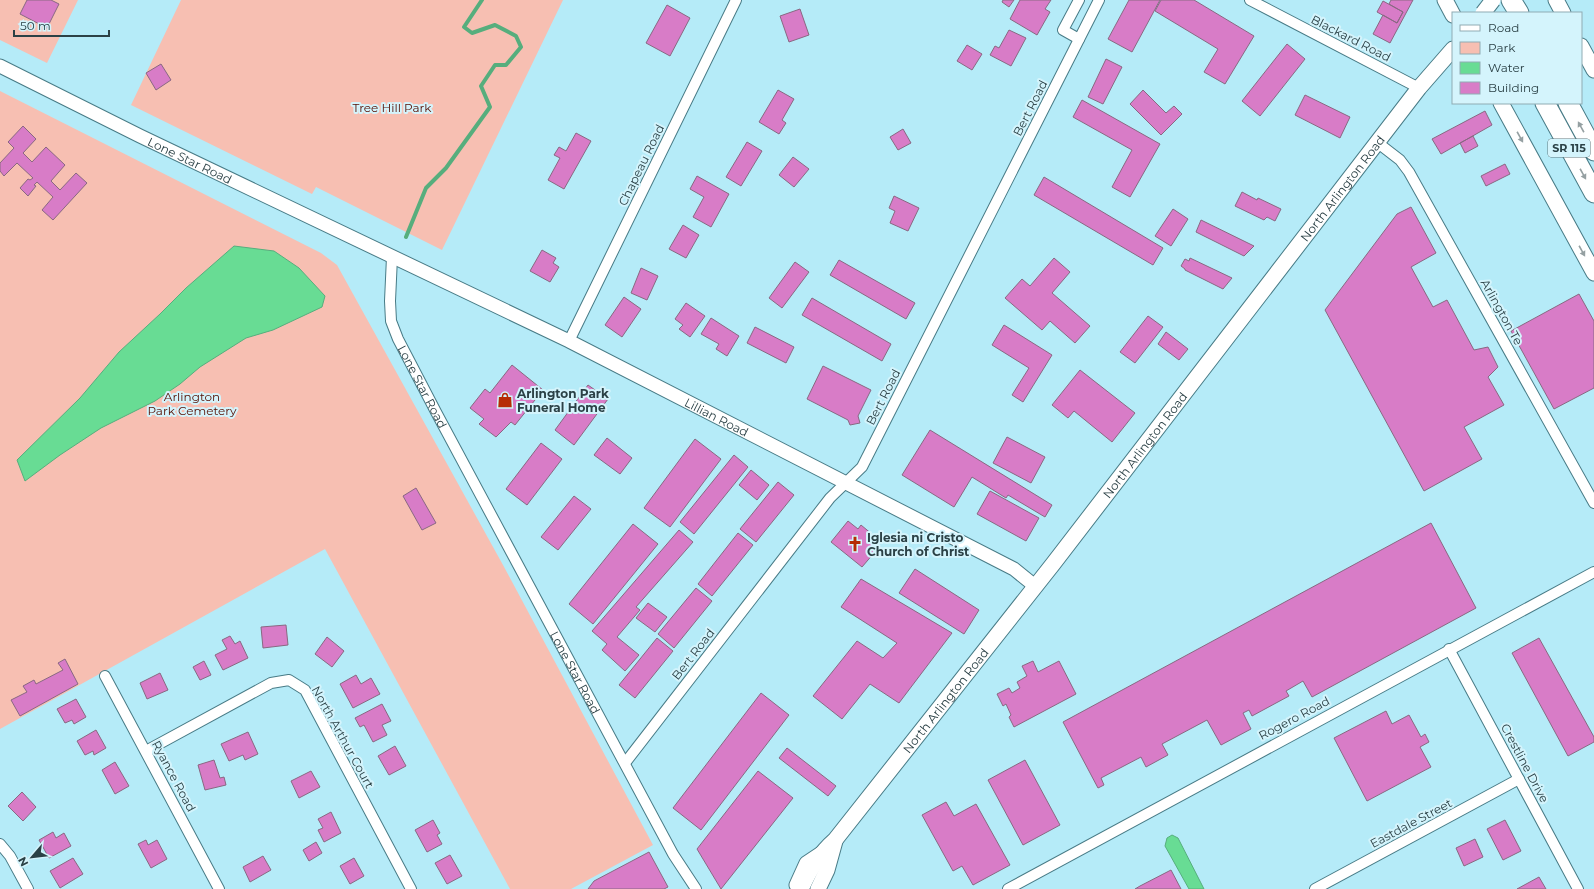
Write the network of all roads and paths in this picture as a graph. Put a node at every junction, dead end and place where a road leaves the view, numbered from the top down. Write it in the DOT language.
graph roads {
  1 [pos="736,0"];
  2 [pos="1078,0"];
  3 [pos="1099,0"];
  4 [pos="1250,0"];
  5 [pos="1445,0"];
  6 [pos="1488,0"];
  7 [pos="1493,0"];
  8 [pos="1511,0"];
  9 [pos="1556,0"];
  10 [pos="1484,12"];
  11 [pos="1495,12"];
  12 [pos="1517,12"];
  13 [pos="1562,12"];
  14 [pos="1452,13"];
  15 [pos="1079,39"];
  16 [pos="1582,48"];
  17 [pos="1452,50"];
  18 [pos="0,66"];
  19 [pos="1594,70"];
  20 [pos="1420,88"];
  21 [pos="1502,104"];
  22 [pos="1546,104"];
  23 [pos="1569,104"];
  24 [pos="1378,143"];
  25 [pos="1594,151"];
  26 [pos="1594,194"];
  27 [pos="392,257"];
  28 [pos="1594,273"];
  29 [pos="569,341"];
  30 [pos="846,483"];
  31 [pos="1594,503"];
  32 [pos="1594,572"];
  33 [pos="1035,586"];
  34 [pos="1449,649"];
  35 [pos="105,676"];
  36 [pos="146,751"];
  37 [pos="625,763"];
  38 [pos="1519,779"];
  39 [pos="835,840"];
  40 [pos="0,844"];
  41 [pos="821,853"];
  42 [pos="28,889"];
  43 [pos="219,889"];
  44 [pos="411,889"];
  45 [pos="696,889"];
  46 [pos="794,889"];
  47 [pos="801,889"];
  48 [pos="818,889"];
  49 [pos="1008,889"];
  50 [pos="1315,889"];
  51 [pos="1578,889"];
  1 -- 29 [label="street, Chapeau Road"];
  2 -- 15 [label="street"];
  3 -- 15 [label="street, Bert Road"];
  4 -- 20 [label="street, Blackard Road"];
  5 -- 14 [label="main road"];
  6 -- 11 [label="highway"];
  7 -- 10 [label="main road, bridge"];
  8 -- 12 [label="highway"];
  9 -- 13 [label="main road"];
  15 -- 30 [label="street, Bert Road"];
  16 -- 19 [label="main road"];
  17 -- 20 [label="main road, North Arlington Road"];
  18 -- 27 [label="street, Lone Star Road"];
  20 -- 24 [label="main road, North Arlington Road"];
  21 -- 28 [label="main road, one-way"];
  22 -- 26 [label="highway, SR 115, one-way"];
  25 -- 23 [label="highway, SR 115, one-way"];
  24 -- 31 [label="street, Arlington Te"];
  24 -- 33 [label="main road, North Arlington Road"];
  27 -- 29 [label="street, Lillian Road"];
  27 -- 37 [label="street, Lone Star Road"];
  29 -- 30 [label="street, Lillian Road"];
  30 -- 33 [label="street, Lillian Road"];
  30 -- 37 [label="street, Bert Road"];
  32 -- 34 [label="street, Rogero Road"];
  33 -- 39 [label="main road, North Arlington Road"];
  34 -- 38 [label="street, Crestline Drive"];
  34 -- 49 [label="street, Rogero Road"];
  35 -- 36 [label="street, Ryance Road"];
  36 -- 43 [label="street, Ryance Road"];
  36 -- 44 [label="street, North Arthur Court"];
  37 -- 45 [label="street, Lone Star Road"];
  38 -- 50 [label="street, Eastdale Street"];
  38 -- 51 [label="street, Crestline Drive"];
  39 -- 41 [label="main road, North Arlington Road"];
  39 -- 48 [label="main road, North Arlington Road"];
  40 -- 42 [label="street"];
  41 -- 46 [label="street"];
  41 -- 47 [label="main road, North Arlington Road"];
}
